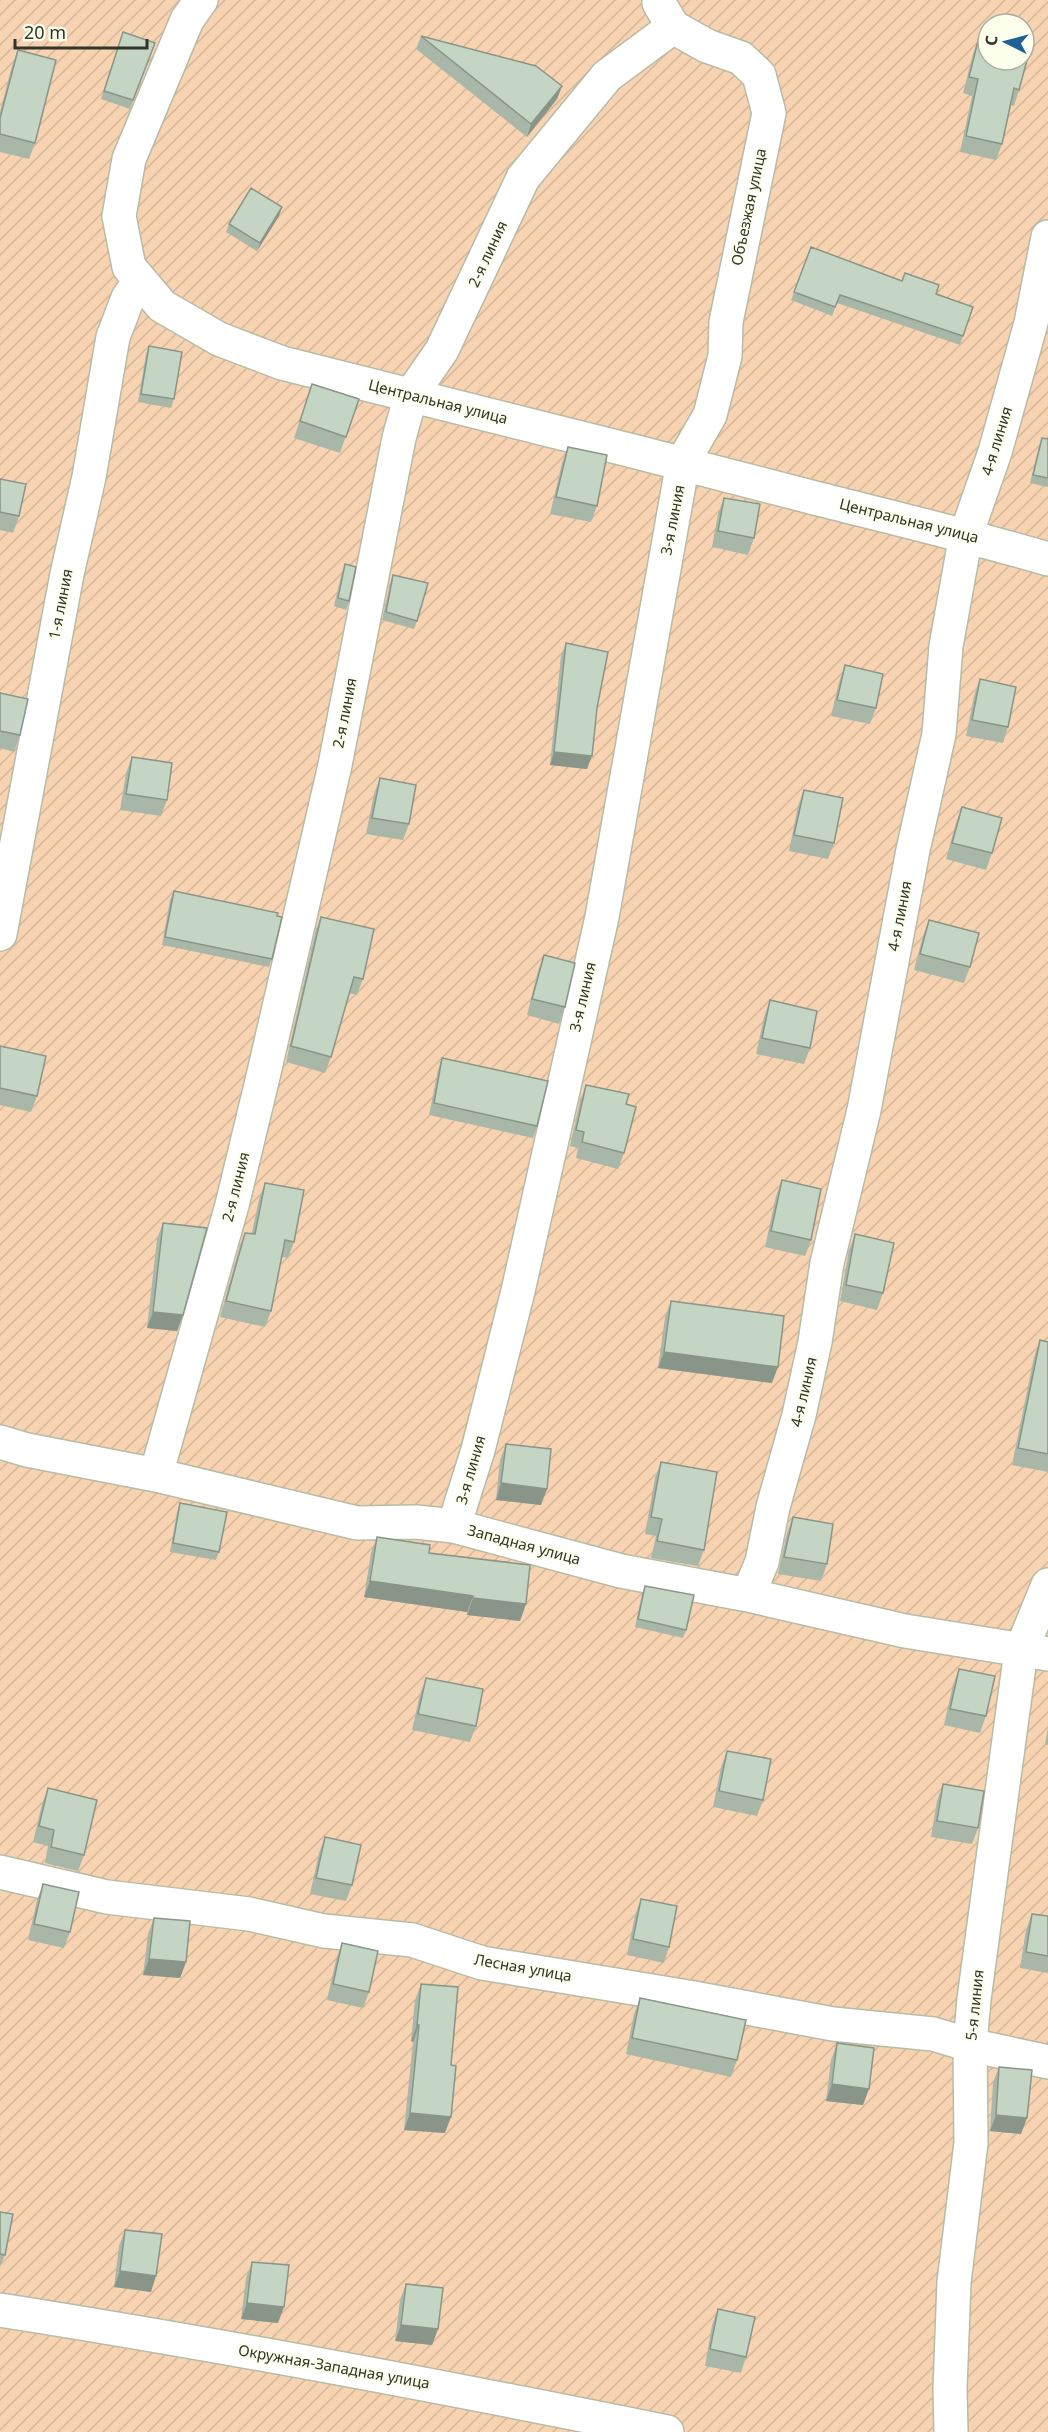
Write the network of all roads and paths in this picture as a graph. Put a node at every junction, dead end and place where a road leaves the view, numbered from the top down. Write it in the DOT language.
graph roads {
  1 [pos="201,0"];
  2 [pos="666,13"];
  3 [pos="1048,237"];
  4 [pos="140,281"];
  5 [pos="411,395"];
  6 [pos="683,462"];
  7 [pos="966,534"];
  8 [pos="1048,560"];
  9 [pos="0,934"];
  10 [pos="0,1442"];
  11 [pos="156,1475"];
  12 [pos="454,1526"];
  13 [pos="1048,1585"];
  14 [pos="748,1595"];
  15 [pos="1035,1653"];
  16 [pos="0,1872"];
  17 [pos="970,2045"];
  18 [pos="1048,2062"];
  19 [pos="0,2310"];
  20 [pos="667,2432"];
  21 [pos="951,2432"];
  1 -- 4 [label="street, Центральная улица"];
  2 -- 5 [label="street, 2-я линия"];
  2 -- 6 [label="street, Объезжая улица"];
  3 -- 7 [label="street, 4-я линия"];
  4 -- 5 [label="street, Центральная улица"];
  4 -- 9 [label="street, 1-я линия"];
  5 -- 6 [label="street, Центральная улица"];
  5 -- 11 [label="street, 2-я линия"];
  6 -- 7 [label="street, Центральная улица"];
  6 -- 12 [label="street, 3-я линия"];
  7 -- 8 [label="street, Центральная улица"];
  7 -- 14 [label="street, 4-я линия"];
  10 -- 11 [label="street, Западная улица"];
  11 -- 12 [label="street, Западная улица"];
  12 -- 14 [label="street, Западная улица"];
  13 -- 15 [label="street, 5-я линия"];
  14 -- 15 [label="street, Западная улица"];
  15 -- 17 [label="street, 5-я линия"];
  16 -- 17 [label="street, Лесная улица"];
  17 -- 18 [label="street, Лесная улица"];
  17 -- 21 [label="street, 5-я линия"];
  19 -- 20 [label="street, Окружная-Западная улица"];
}
